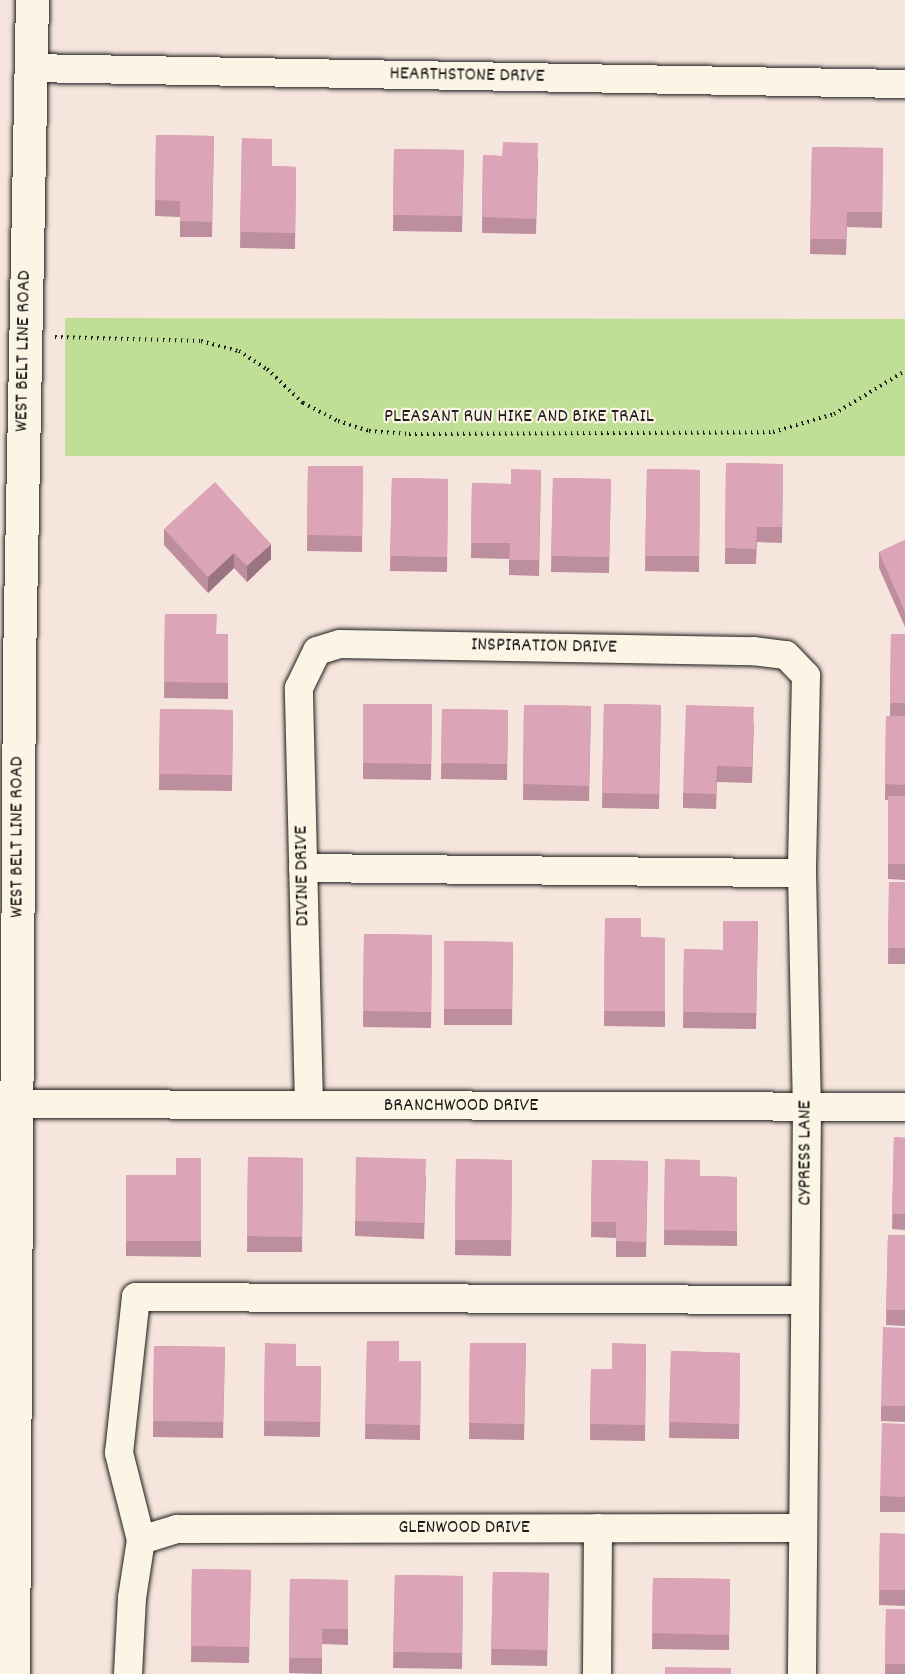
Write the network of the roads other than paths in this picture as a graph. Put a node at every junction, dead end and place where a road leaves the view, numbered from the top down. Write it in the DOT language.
graph roads {
  1 [pos="32,0"];
  2 [pos="29,68"];
  3 [pos="905,84"];
  4 [pos="317,651"];
  5 [pos="772,655"];
  6 [pos="9,663"];
  7 [pos="303,868"];
  8 [pos="802,873"];
  9 [pos="18,1104"];
  10 [pos="309,1105"];
  11 [pos="807,1107"];
  12 [pos="905,1107"];
  13 [pos="805,1300"];
  14 [pos="598,1528"];
  15 [pos="803,1528"];
  16 [pos="140,1547"];
  17 [pos="13,1674"];
  18 [pos="128,1674"];
  19 [pos="597,1674"];
  20 [pos="802,1674"];
  1 -- 2 [label="main road, WEST BELT LINE ROAD"];
  2 -- 3 [label="street, HEARTHSTONE DRIVE"];
  2 -- 6 [label="main road, WEST BELT LINE ROAD"];
  4 -- 5 [label="street, INSPIRATION DRIVE"];
  4 -- 7 [label="street, DIVINE DRIVE"];
  5 -- 8 [label="street, CYPRESS LANE"];
  6 -- 9 [label="main road, WEST BELT LINE ROAD"];
  7 -- 8 [label="street"];
  7 -- 10 [label="street, DIVINE DRIVE"];
  8 -- 11 [label="street, CYPRESS LANE"];
  9 -- 10 [label="street, BRANCHWOOD DRIVE"];
  9 -- 17 [label="main road, WEST BELT LINE ROAD"];
  10 -- 11 [label="street, BRANCHWOOD DRIVE"];
  11 -- 12 [label="street, BRANCHWOOD DRIVE"];
  11 -- 13 [label="street, CYPRESS LANE"];
  13 -- 15 [label="street, CYPRESS LANE"];
  13 -- 16 [label="street"];
  14 -- 15 [label="street, GLENWOOD DRIVE"];
  14 -- 16 [label="street, GLENWOOD DRIVE"];
  14 -- 19 [label="street"];
  15 -- 20 [label="street, CYPRESS LANE"];
  16 -- 18 [label="street"];
}
